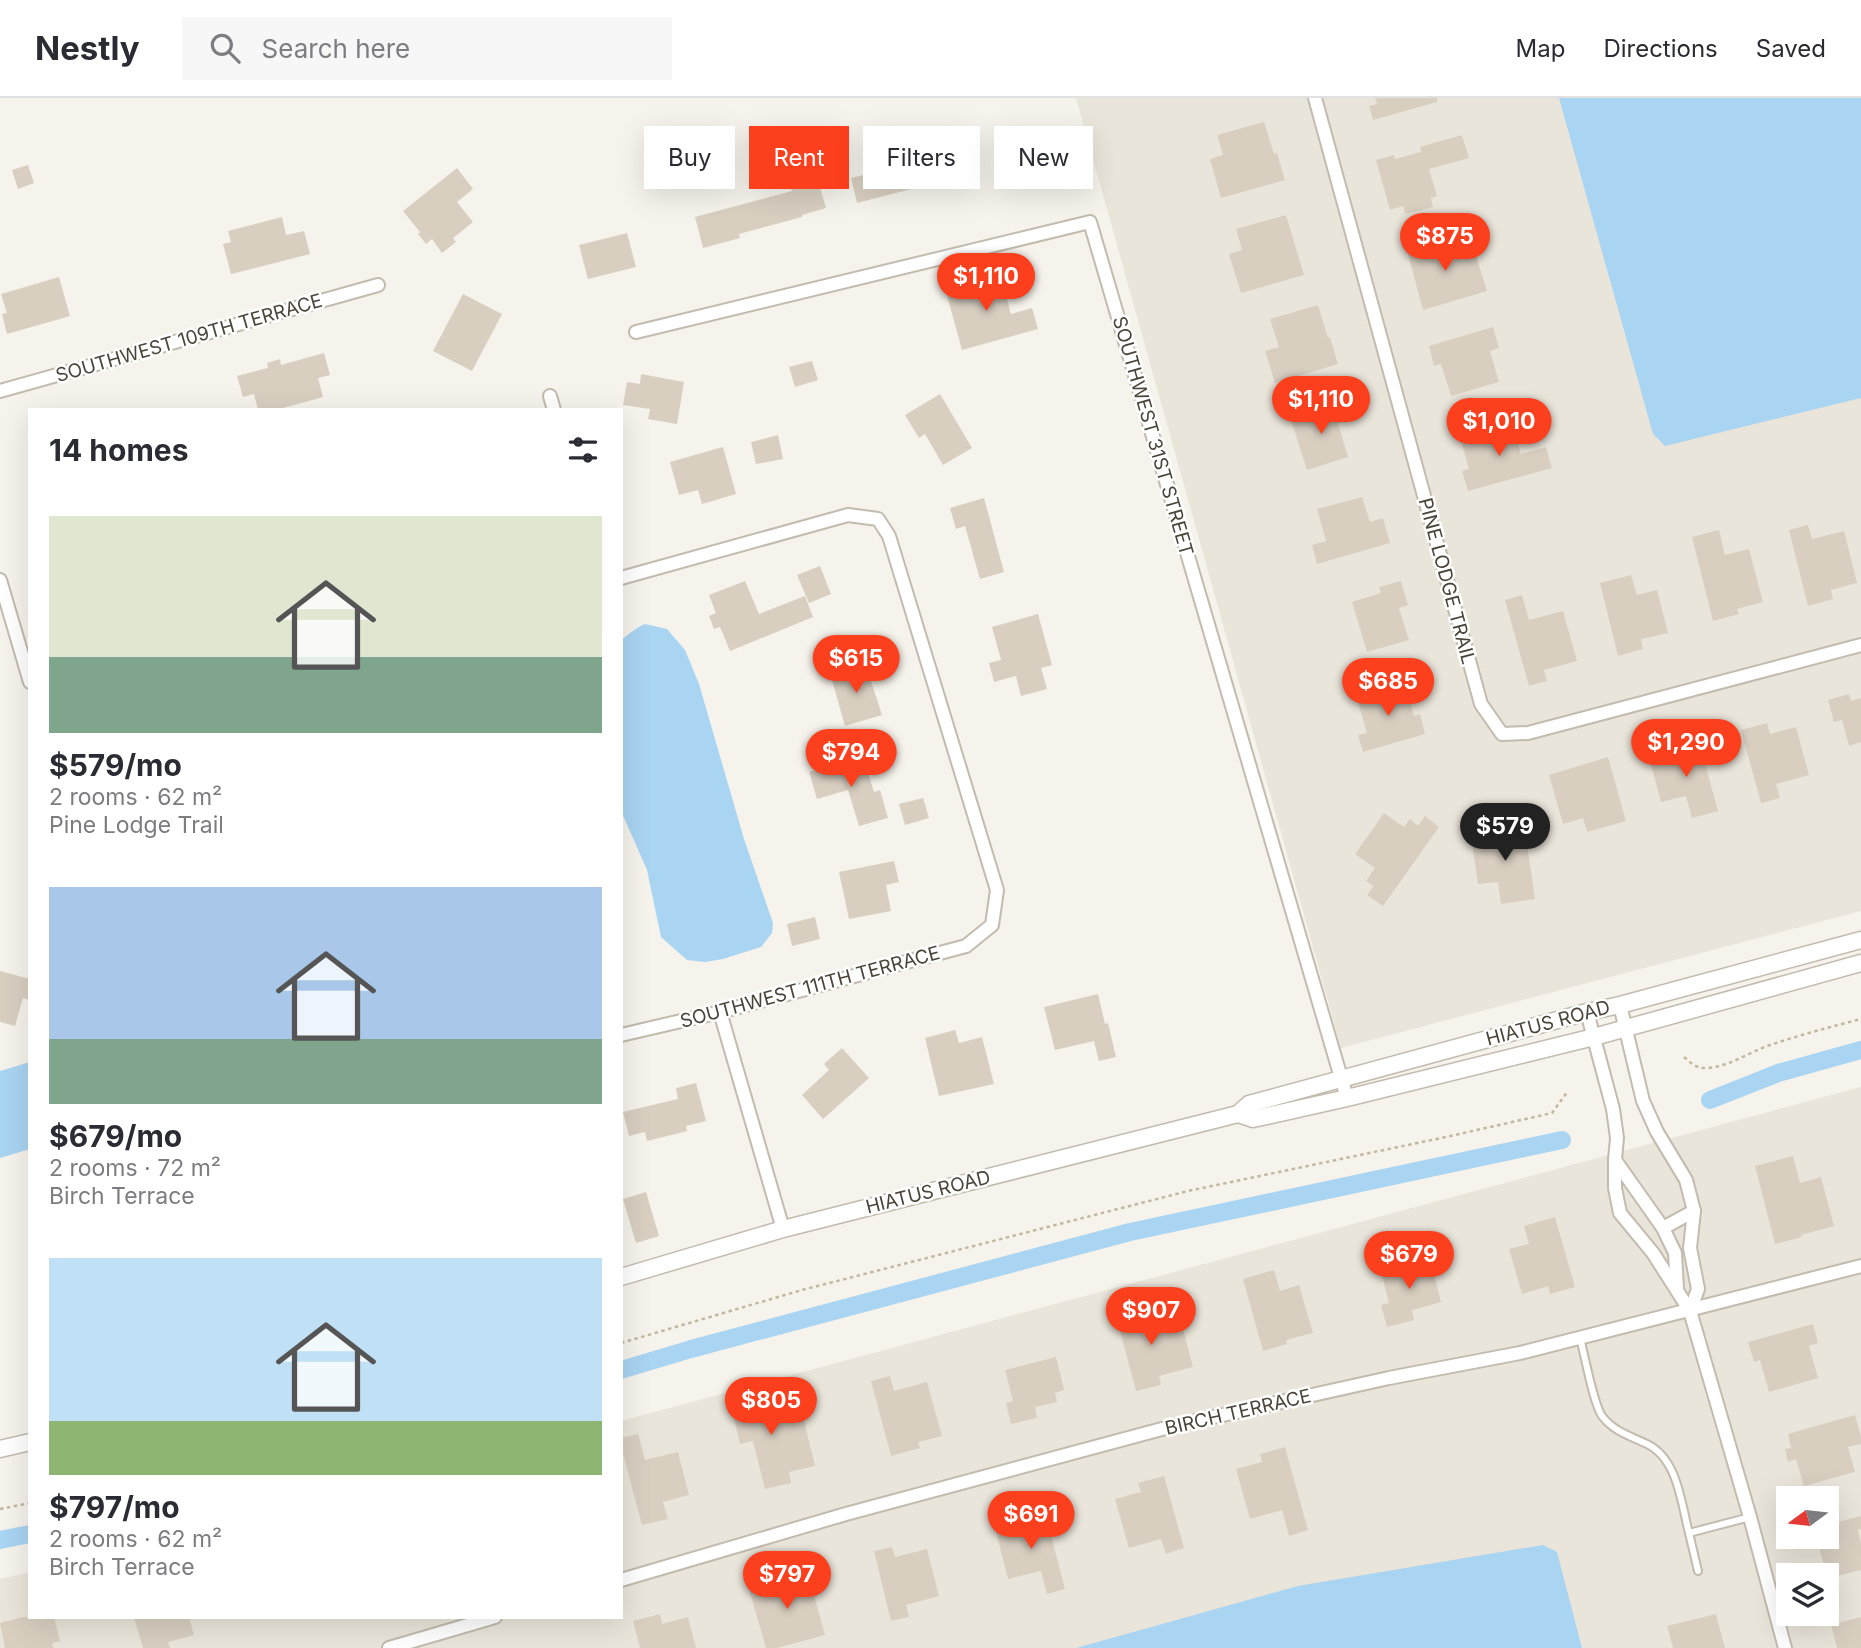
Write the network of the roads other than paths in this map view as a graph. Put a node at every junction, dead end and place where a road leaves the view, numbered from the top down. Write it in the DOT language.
graph roads {
  1 [pos="1315,98"];
  2 [pos="379,285"];
  3 [pos="636,332"];
  4 [pos="0,391"];
  5 [pos="550,396"];
  6 [pos="553,408"];
  7 [pos="623,577"];
  8 [pos="0,580"];
  9 [pos="1861,645"];
  10 [pos="28,675"];
  11 [pos="1861,940"];
  12 [pos="1861,963"];
  13 [pos="1620,1005"];
  14 [pos="720,1012"];
  15 [pos="1587,1012"];
  16 [pos="1626,1028"];
  17 [pos="623,1035"];
  18 [pos="1594,1037"];
  19 [pos="1342,1078"];
  20 [pos="1347,1098"];
  21 [pos="1238,1114"];
  22 [pos="1615,1160"];
  23 [pos="1694,1211"];
  24 [pos="783,1228"];
  25 [pos="1663,1228"];
  26 [pos="1861,1266"];
  27 [pos="623,1276"];
  28 [pos="1678,1289"];
  29 [pos="1690,1311"];
  30 [pos="1580,1338"];
  31 [pos="28,1442"];
  32 [pos="0,1449"];
  33 [pos="1750,1517"];
  34 [pos="1689,1533"];
  35 [pos="1698,1570"];
  36 [pos="623,1579"];
  37 [pos="488,1619"];
  38 [pos="389,1648"];
  39 [pos="1785,1648"];
  1 -- 9 [label="street, PINE LODGE TRAIL"];
  2 -- 4 [label="street, SOUTHWEST 109TH TERRACE"];
  3 -- 19 [label="street, SOUTHWEST 31ST STREET"];
  5 -- 6 [label="street"];
  7 -- 14 [label="street, SOUTHWEST 111TH TERRACE"];
  8 -- 10 [label="street"];
  11 -- 13 [label="street, HIATUS ROAD"];
  12 -- 16 [label="street, HIATUS ROAD"];
  13 -- 15 [label="street, HIATUS ROAD"];
  13 -- 16 [label="street"];
  14 -- 17 [label="street, SOUTHWEST 111TH TERRACE"];
  14 -- 24 [label="street"];
  15 -- 18 [label="street"];
  15 -- 19 [label="street, HIATUS ROAD"];
  16 -- 18 [label="street, HIATUS ROAD"];
  16 -- 23 [label="street"];
  18 -- 20 [label="street, HIATUS ROAD"];
  18 -- 22 [label="street"];
  19 -- 20 [label="street, SOUTHWEST 31ST STREET"];
  19 -- 21 [label="street, HIATUS ROAD"];
  20 -- 21 [label="street, HIATUS ROAD"];
  21 -- 24 [label="street, HIATUS ROAD"];
  22 -- 25 [label="street"];
  22 -- 28 [label="street"];
  23 -- 25 [label="street"];
  23 -- 29 [label="street"];
  24 -- 27 [label="street, HIATUS ROAD"];
  25 -- 28 [label="street"];
  26 -- 29 [label="street, BIRCH TERRACE"];
  28 -- 29 [label="street"];
  29 -- 30 [label="street, BIRCH TERRACE"];
  29 -- 33 [label="street"];
  30 -- 34 [label="lane"];
  30 -- 36 [label="street, BIRCH TERRACE"];
  31 -- 32 [label="street"];
  33 -- 34 [label="lane"];
  33 -- 39 [label="street"];
  34 -- 35 [label="lane"];
  37 -- 38 [label="street"];
}
